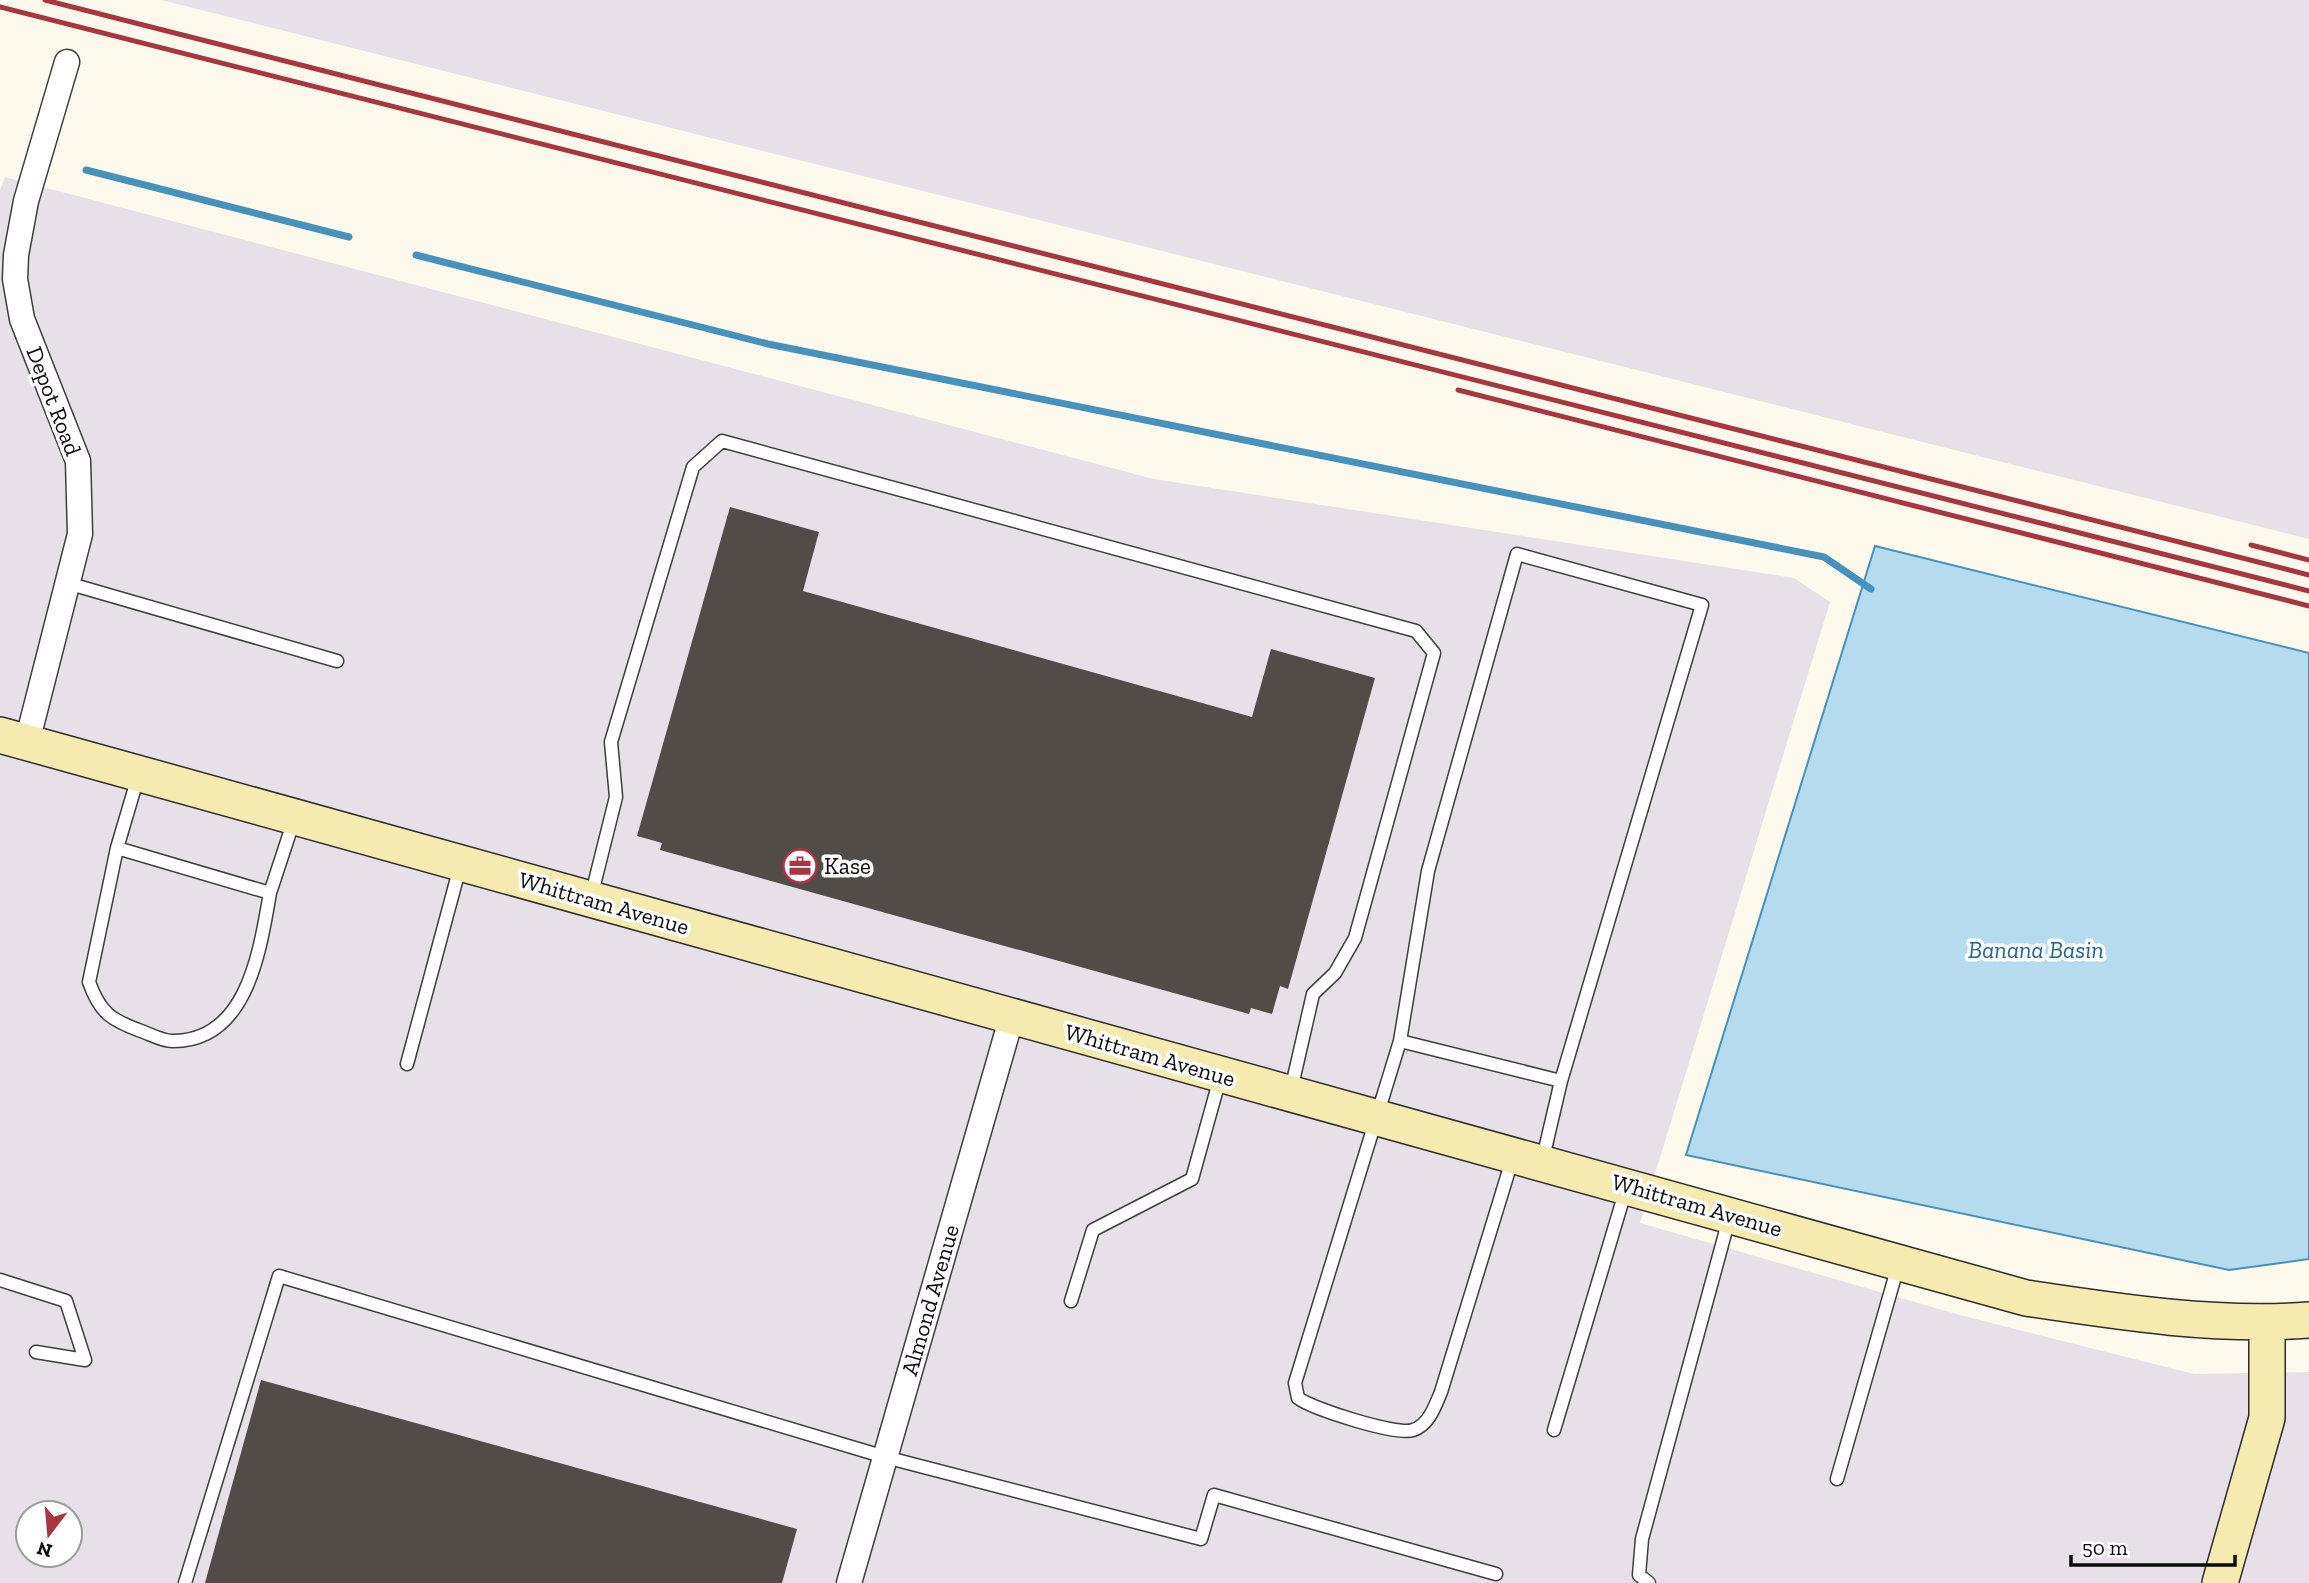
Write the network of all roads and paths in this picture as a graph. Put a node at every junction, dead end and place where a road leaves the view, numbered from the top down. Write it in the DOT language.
graph roads {
  1 [pos="67,62"];
  2 [pos="67,583"];
  3 [pos="337,661"];
  4 [pos="13,739"];
  5 [pos="139,773"];
  6 [pos="295,817"];
  7 [pos="117,848"];
  8 [pos="461,863"];
  9 [pos="270,893"];
  10 [pos="591,899"];
  11 [pos="1012,1016"];
  12 [pos="1400,1041"];
  13 [pos="407,1064"];
  14 [pos="1221,1074"];
  15 [pos="1561,1081"];
  16 [pos="1290,1094"];
  17 [pos="1377,1118"];
  18 [pos="1528,1158"];
  19 [pos="1627,1186"];
  20 [pos="1730,1215"];
  21 [pos="1899,1262"];
  22 [pos="0,1280"];
  23 [pos="1071,1301"];
  24 [pos="2309,1320"];
  25 [pos="2267,1323"];
  26 [pos="36,1352"];
  27 [pos="1554,1430"];
  28 [pos="885,1457"];
  29 [pos="1837,1479"];
  30 [pos="1496,1574"];
  31 [pos="1641,1580"];
  32 [pos="185,1583"];
  33 [pos="849,1583"];
  34 [pos="2220,1583"];
  1 -- 2 [label="street, Depot Road"];
  2 -- 3 [label="lane"];
  2 -- 4 [label="street, Depot Road"];
  4 -- 5 [label="street, Whittram Avenue"];
  5 -- 6 [label="street, Whittram Avenue"];
  5 -- 7 [label="lane"];
  6 -- 8 [label="street, Whittram Avenue"];
  6 -- 9 [label="lane"];
  7 -- 9 [label="lane"];
  7 -- 9 [label="lane"];
  8 -- 10 [label="street, Whittram Avenue"];
  8 -- 13 [label="lane"];
  10 -- 11 [label="street, Whittram Avenue"];
  10 -- 16 [label="lane"];
  11 -- 14 [label="street, Whittram Avenue"];
  11 -- 28 [label="street, Almond Avenue"];
  12 -- 15 [label="lane"];
  12 -- 15 [label="lane"];
  12 -- 17 [label="lane"];
  14 -- 16 [label="street, Whittram Avenue"];
  14 -- 23 [label="lane"];
  15 -- 18 [label="lane"];
  16 -- 17 [label="street, Whittram Avenue"];
  17 -- 18 [label="street, Whittram Avenue"];
  17 -- 18 [label="lane"];
  18 -- 19 [label="street, Whittram Avenue"];
  19 -- 20 [label="street, Whittram Avenue"];
  19 -- 27 [label="lane"];
  20 -- 21 [label="street, Whittram Avenue"];
  20 -- 31 [label="lane"];
  21 -- 25 [label="street, Whittram Avenue"];
  21 -- 29 [label="lane"];
  22 -- 26 [label="lane"];
  24 -- 25 [label="street, Whittram Avenue"];
  25 -- 34 [label="street"];
  28 -- 30 [label="lane"];
  28 -- 32 [label="lane"];
  28 -- 33 [label="street, Almond Avenue"];
}
